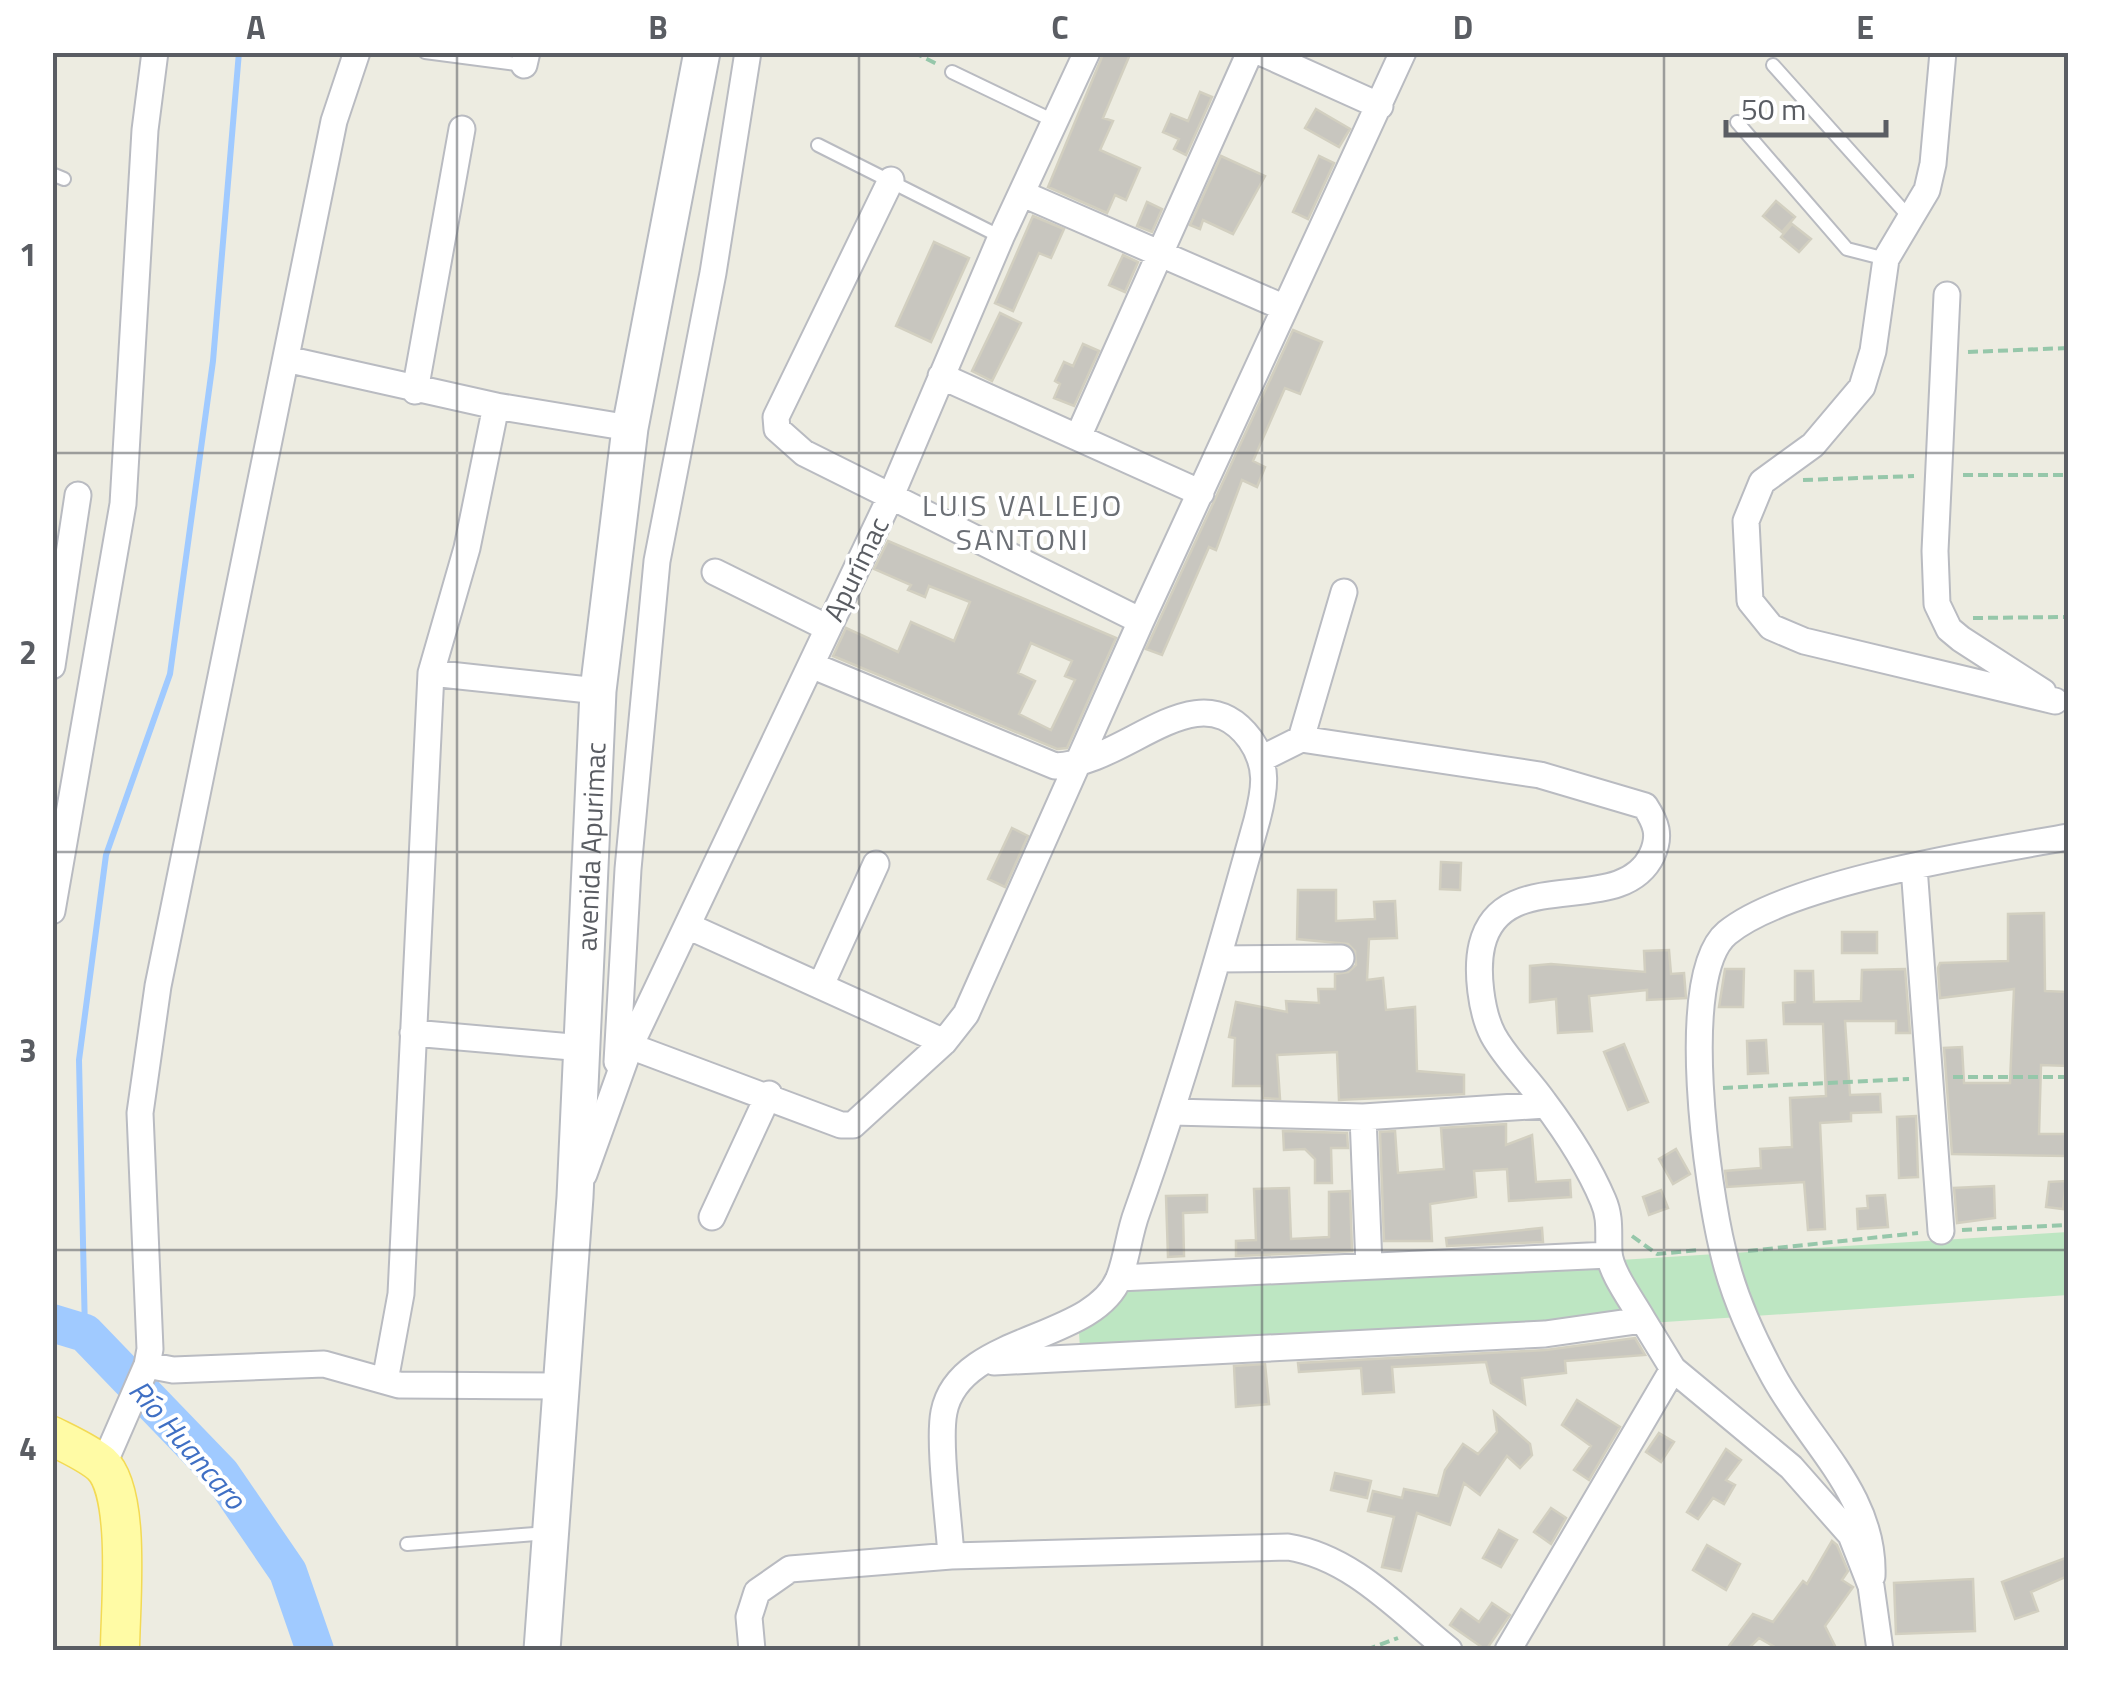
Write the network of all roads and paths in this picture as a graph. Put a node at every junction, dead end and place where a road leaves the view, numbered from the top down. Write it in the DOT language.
graph roads {
  1 [pos="154,52"];
  2 [pos="356,52"];
  3 [pos="425,52"];
  4 [pos="702,52"];
  5 [pos="748,52"];
  6 [pos="913,52"];
  7 [pos="1087,52"];
  8 [pos="1250,52"];
  9 [pos="1260,52"];
  10 [pos="1404,52"];
  11 [pos="1943,52"];
  12 [pos="526,59"];
  13 [pos="1773,64"];
  14 [pos="952,72"];
  15 [pos="1380,106"];
  16 [pos="1056,122"];
  17 [pos="1737,122"];
  18 [pos="462,130"];
  19 [pos="818,145"];
  20 [pos="891,180"];
  21 [pos="1023,194"];
  22 [pos="1912,220"];
  23 [pos="1001,238"];
  24 [pos="1159,250"];
  25 [pos="1886,259"];
  26 [pos="1948,296"];
  27 [pos="1285,308"];
  28 [pos="2068,348"];
  29 [pos="1947,353"];
  30 [pos="286,359"];
  31 [pos="942,376"];
  32 [pos="415,390"];
  33 [pos="496,406"];
  34 [pos="630,428"];
  35 [pos="1078,437"];
  36 [pos="1202,492"];
  37 [pos="78,495"];
  38 [pos="890,498"];
  39 [pos="715,572"];
  40 [pos="1344,592"];
  41 [pos="2068,616"];
  42 [pos="1943,618"];
  43 [pos="1141,621"];
  44 [pos="828,628"];
  45 [pos="811,665"];
  46 [pos="52,666"];
  47 [pos="431,672"];
  48 [pos="598,691"];
  49 [pos="2062,704"];
  50 [pos="1301,739"];
  51 [pos="1263,758"];
  52 [pos="1078,766"];
  53 [pos="2068,838"];
  54 [pos="876,864"];
  55 [pos="1914,867"];
  56 [pos="52,912"];
  57 [pos="690,927"];
  58 [pos="1340,958"];
  59 [pos="1218,959"];
  60 [pos="820,985"];
  61 [pos="414,1033"];
  62 [pos="944,1042"];
  63 [pos="630,1046"];
  64 [pos="583,1048"];
  65 [pos="2068,1077"];
  66 [pos="1931,1078"];
  67 [pos="617,1082"];
  68 [pos="1700,1089"];
  69 [pos="769,1094"];
  70 [pos="1546,1105"];
  71 [pos="1172,1112"];
  72 [pos="1363,1117"];
  73 [pos="576,1197"];
  74 [pos="712,1217"];
  75 [pos="2068,1225"];
  76 [pos="1941,1231"];
  77 [pos="1723,1254"];
  78 [pos="1609,1255"];
  79 [pos="1369,1265"];
  80 [pos="1119,1278"];
  81 [pos="1643,1320"];
  82 [pos="979,1362"];
  83 [pos="1673,1369"];
  84 [pos="144,1370"];
  85 [pos="385,1381"];
  86 [pos="561,1386"];
  87 [pos="52,1436"];
  88 [pos="109,1455"];
  89 [pos="550,1533"];
  90 [pos="407,1544"];
  91 [pos="951,1556"];
  92 [pos="1871,1586"];
  93 [pos="1421,1628"];
  94 [pos="120,1650"];
  95 [pos="542,1650"];
  96 [pos="752,1650"];
  97 [pos="1366,1650"];
  98 [pos="1448,1650"];
  99 [pos="1508,1650"];
  100 [pos="1880,1650"];
  1 -- 56 [label="street"];
  2 -- 30 [label="street"];
  3 -- 12 [label="lane"];
  4 -- 34 [label="street, avenida Apurimac"];
  5 -- 67 [label="street, Apurímac"];
  6 -- 14 [label="path"];
  7 -- 16 [label="street, Apurímac"];
  8 -- 24 [label="street"];
  9 -- 15 [label="street"];
  10 -- 15 [label="street"];
  11 -- 22 [label="street"];
  13 -- 22 [label="lane"];
  14 -- 16 [label="lane"];
  15 -- 27 [label="street"];
  16 -- 21 [label="street, Apurímac"];
  17 -- 25 [label="lane"];
  18 -- 32 [label="street"];
  19 -- 20 [label="lane"];
  20 -- 23 [label="lane"];
  20 -- 38 [label="street"];
  21 -- 23 [label="street, Apurímac"];
  21 -- 24 [label="street"];
  22 -- 25 [label="street"];
  23 -- 31 [label="street, Apurímac"];
  24 -- 27 [label="street"];
  24 -- 35 [label="street"];
  25 -- 49 [label="street"];
  26 -- 29 [label="street"];
  27 -- 36 [label="street"];
  28 -- 29 [label="path"];
  29 -- 42 [label="street"];
  30 -- 32 [label="street"];
  30 -- 84 [label="street"];
  31 -- 35 [label="street"];
  31 -- 38 [label="street, Apurímac"];
  32 -- 33 [label="street"];
  33 -- 34 [label="street"];
  33 -- 47 [label="street"];
  34 -- 48 [label="street, avenida Apurimac"];
  35 -- 36 [label="street"];
  36 -- 43 [label="street"];
  37 -- 46 [label="street"];
  38 -- 43 [label="street"];
  38 -- 44 [label="street, Apurímac"];
  39 -- 44 [label="street"];
  40 -- 50 [label="street"];
  41 -- 42 [label="path"];
  42 -- 49 [label="street"];
  43 -- 52 [label="street"];
  44 -- 45 [label="street, Apurímac"];
  45 -- 52 [label="street"];
  45 -- 57 [label="street, Apurímac"];
  47 -- 48 [label="street"];
  47 -- 61 [label="street"];
  48 -- 64 [label="street, avenida Apurimac"];
  50 -- 51 [label="street"];
  50 -- 70 [label="street"];
  51 -- 52 [label="street"];
  51 -- 59 [label="street"];
  52 -- 62 [label="street"];
  53 -- 55 [label="street"];
  54 -- 60 [label="street"];
  55 -- 66 [label="street"];
  55 -- 68 [label="street"];
  57 -- 60 [label="street"];
  57 -- 63 [label="street, Apurímac"];
  58 -- 59 [label="street"];
  59 -- 71 [label="street"];
  60 -- 62 [label="street"];
  61 -- 64 [label="street"];
  61 -- 85 [label="street"];
  62 -- 69 [label="street"];
  63 -- 67 [label="street, Apurímac"];
  63 -- 69 [label="street"];
  64 -- 73 [label="street, avenida Apurimac"];
  65 -- 66 [label="path"];
  66 -- 68 [label="path"];
  66 -- 76 [label="street"];
  67 -- 73 [label="street, Apurímac"];
  68 -- 77 [label="street"];
  69 -- 74 [label="street"];
  70 -- 72 [label="street"];
  70 -- 78 [label="street"];
  71 -- 72 [label="street"];
  71 -- 80 [label="street"];
  72 -- 79 [label="street"];
  73 -- 86 [label="street, avenida Apurimac"];
  75 -- 76 [label="path"];
  76 -- 77 [label="path"];
  77 -- 78 [label="path"];
  77 -- 92 [label="street"];
  78 -- 79 [label="street"];
  78 -- 81 [label="street"];
  79 -- 80 [label="street"];
  80 -- 82 [label="street"];
  81 -- 82 [label="street"];
  81 -- 83 [label="street"];
  82 -- 91 [label="street"];
  83 -- 92 [label="street"];
  83 -- 99 [label="street"];
  84 -- 85 [label="street"];
  84 -- 88 [label="street"];
  85 -- 86 [label="street"];
  86 -- 89 [label="street, avenida Apurimac"];
  87 -- 88 [label="main road"];
  88 -- 94 [label="main road"];
  89 -- 90 [label="lane"];
  89 -- 95 [label="street, avenida Apurimac"];
  91 -- 93 [label="street"];
  91 -- 96 [label="street"];
  92 -- 100 [label="street"];
  93 -- 97 [label="path"];
  93 -- 98 [label="street"];
}
